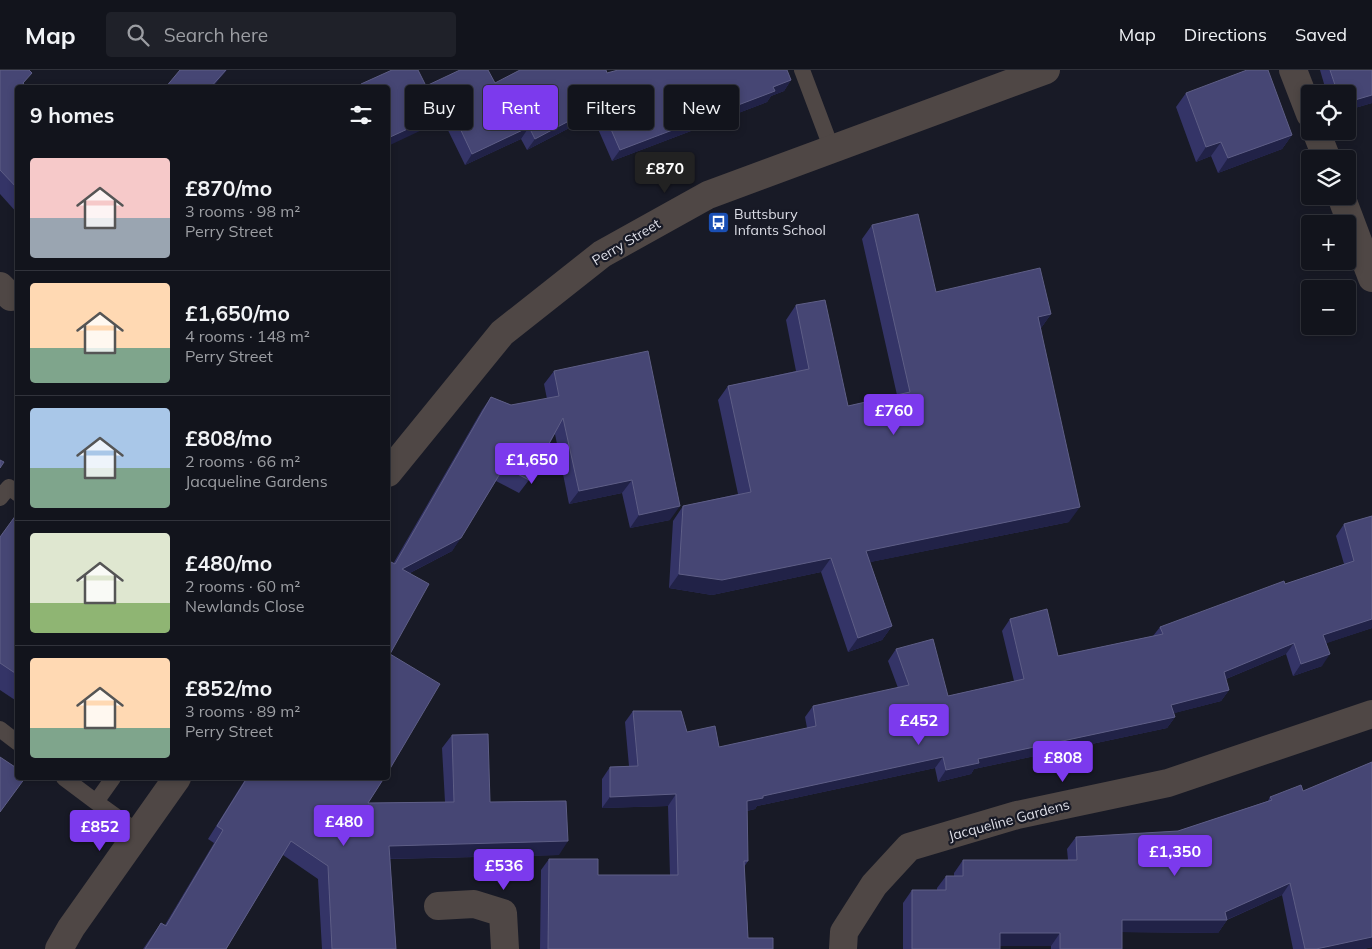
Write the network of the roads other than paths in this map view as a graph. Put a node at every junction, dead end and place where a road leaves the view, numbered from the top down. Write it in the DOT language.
graph roads {
  1 [pos="802,70"];
  2 [pos="1046,70"];
  3 [pos="1293,70"];
  4 [pos="1301,91"];
  5 [pos="831,148"];
  6 [pos="1344,205"];
  7 [pos="1372,278"];
  8 [pos="390,471"];
  9 [pos="15,492"];
  10 [pos="0,498"];
  11 [pos="1372,714"];
  12 [pos="0,730"];
  13 [pos="15,741"];
  14 [pos="67,780"];
  15 [pos="112,780"];
  16 [pos="176,780"];
  17 [pos="96,802"];
  18 [pos="140,832"];
  19 [pos="438,906"];
  20 [pos="59,949"];
  21 [pos="505,949"];
  22 [pos="843,949"];
  1 -- 5 [label="lane"];
  2 -- 5 [label="street, Perry Street"];
  3 -- 4 [label="street"];
  5 -- 8 [label="street, Perry Street"];
  6 -- 7 [label="street"];
  9 -- 10 [label="lane"];
  11 -- 22 [label="street, Jacqueline Gardens"];
  12 -- 13 [label="lane"];
  14 -- 17 [label="lane"];
  15 -- 17 [label="lane"];
  16 -- 18 [label="street"];
  17 -- 18 [label="lane"];
  18 -- 20 [label="street"];
  19 -- 21 [label="street"];
}
